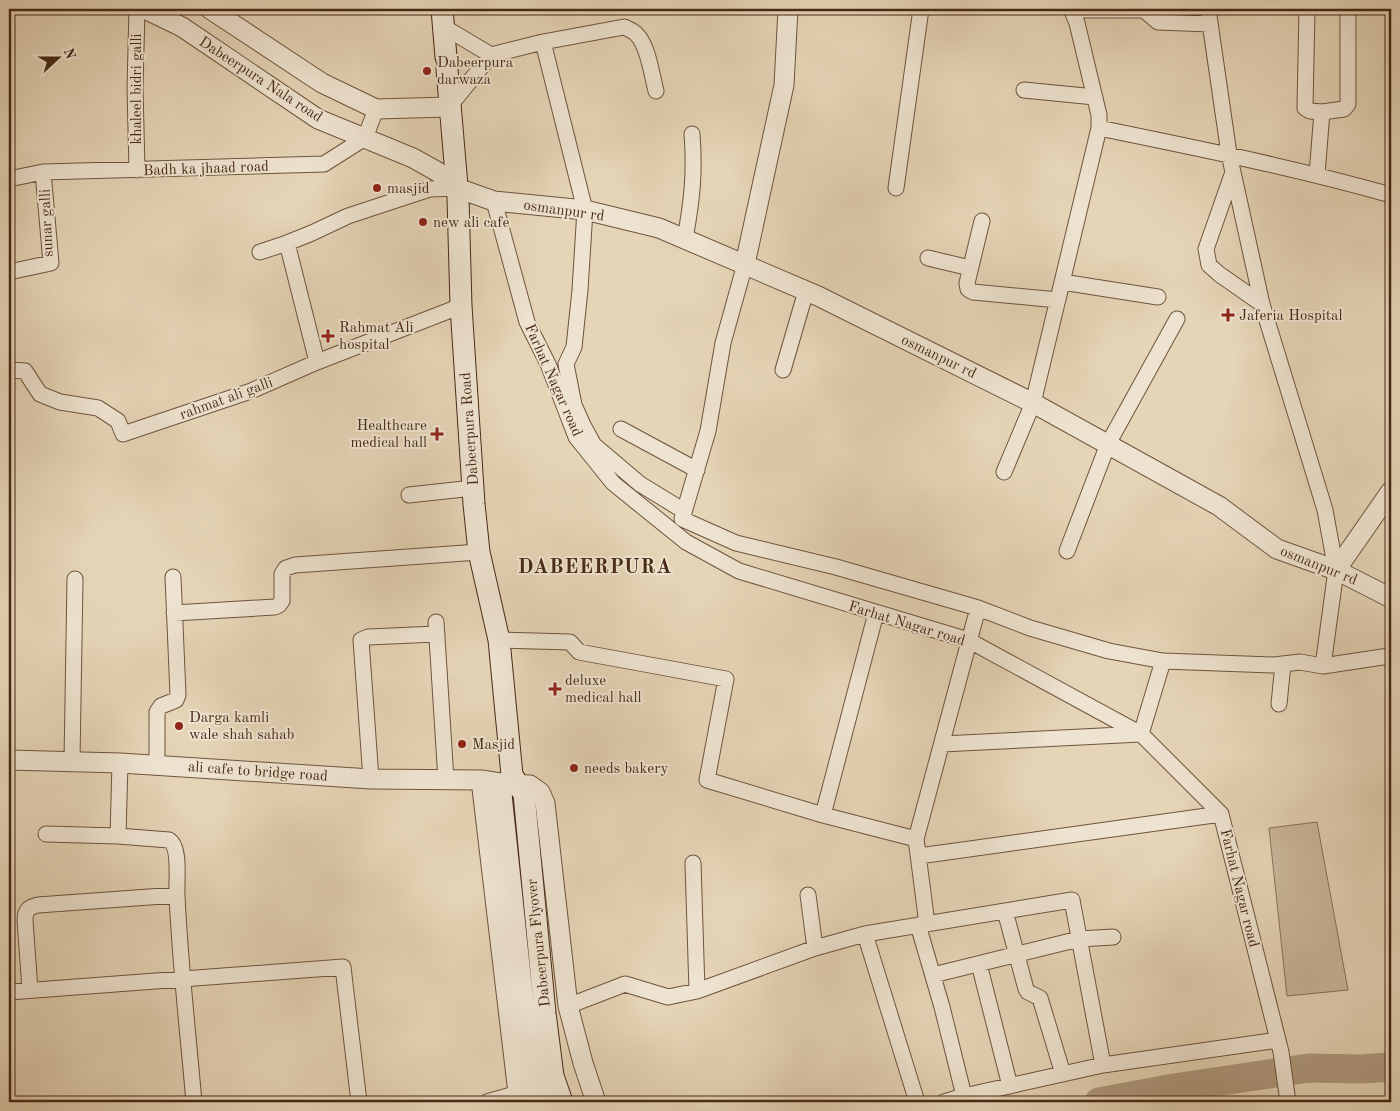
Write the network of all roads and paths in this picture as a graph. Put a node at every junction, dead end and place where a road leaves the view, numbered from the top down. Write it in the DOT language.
graph roads {
  1 [pos="137,9"];
  2 [pos="145,9"];
  3 [pos="210,9"];
  4 [pos="788,9"];
  5 [pos="921,9"];
  6 [pos="1071,9"];
  7 [pos="1307,9"];
  8 [pos="1348,9"];
  9 [pos="1209,16"];
  10 [pos="443,18"];
  11 [pos="543,42"];
  12 [pos="491,56"];
  13 [pos="1024,90"];
  14 [pos="656,91"];
  15 [pos="1095,97"];
  16 [pos="449,107"];
  17 [pos="376,109"];
  18 [pos="1322,112"];
  19 [pos="1099,128"];
  20 [pos="692,134"];
  21 [pos="365,138"];
  22 [pos="1229,154"];
  23 [pos="137,170"];
  24 [pos="43,172"];
  25 [pos="1233,172"];
  26 [pos="1317,174"];
  27 [pos="9,179"];
  28 [pos="457,188"];
  29 [pos="896,188"];
  30 [pos="1391,195"];
  31 [pos="494,201"];
  32 [pos="584,210"];
  33 [pos="982,221"];
  34 [pos="685,239"];
  35 [pos="287,243"];
  36 [pos="260,252"];
  37 [pos="928,258"];
  38 [pos="745,264"];
  39 [pos="970,268"];
  40 [pos="9,272"];
  41 [pos="1062,282"];
  42 [pos="806,291"];
  43 [pos="1158,297"];
  44 [pos="1058,300"];
  45 [pos="1262,304"];
  46 [pos="461,306"];
  47 [pos="1176,319"];
  48 [pos="317,362"];
  49 [pos="9,370"];
  50 [pos="783,370"];
  51 [pos="1033,402"];
  52 [pos="621,429"];
  53 [pos="1108,444"];
  54 [pos="696,470"];
  55 [pos="1004,472"];
  56 [pos="473,488"];
  57 [pos="1391,491"];
  58 [pos="409,495"];
  59 [pos="684,511"];
  60 [pos="1067,550"];
  61 [pos="479,552"];
  62 [pos="1336,570"];
  63 [pos="173,577"];
  64 [pos="75,579"];
  65 [pos="1391,598"];
  66 [pos="978,608"];
  67 [pos="174,613"];
  68 [pos="876,613"];
  69 [pos="499,640"];
  70 [pos="968,640"];
  71 [pos="1391,655"];
  72 [pos="1163,661"];
  73 [pos="1283,664"];
  74 [pos="1323,666"];
  75 [pos="1279,704"];
  76 [pos="1141,734"];
  77 [pos="942,744"];
  78 [pos="9,760"];
  79 [pos="72,761"];
  80 [pos="120,763"];
  81 [pos="157,765"];
  82 [pos="371,779"];
  83 [pos="446,780"];
  84 [pos="481,780"];
  85 [pos="512,786"];
  86 [pos="1221,814"];
  87 [pos="823,815"];
  88 [pos="46,834"];
  89 [pos="118,836"];
  90 [pos="916,839"];
  91 [pos="919,856"];
  92 [pos="693,864"];
  93 [pos="177,895"];
  94 [pos="808,895"];
  95 [pos="1006,910"];
  96 [pos="923,924"];
  97 [pos="865,934"];
  98 [pos="1114,937"];
  99 [pos="1079,939"];
  100 [pos="815,948"];
  101 [pos="1017,954"];
  102 [pos="979,964"];
  103 [pos="933,975"];
  104 [pos="184,980"];
  105 [pos="30,990"];
  106 [pos="697,991"];
  107 [pos="9,992"];
  108 [pos="568,1006"];
  109 [pos="1280,1046"];
  110 [pos="1103,1065"];
  111 [pos="1063,1074"];
  112 [pos="1010,1086"];
  113 [pos="964,1096"];
  114 [pos="519,1097"];
  115 [pos="1288,1098"];
  116 [pos="194,1102"];
  117 [pos="359,1102"];
  118 [pos="487,1102"];
  119 [pos="541,1102"];
  120 [pos="562,1102"];
  121 [pos="596,1102"];
  122 [pos="917,1102"];
  123 [pos="944,1102"];
  1 -- 23 [label="street, khaleel bidri galli"];
  2 -- 21 [label="street, Dabeerpura Nala road"];
  3 -- 17 [label="street, Dabeerpura Nala road"];
  4 -- 38 [label="street"];
  5 -- 29 [label="street"];
  6 -- 9 [label="street"];
  6 -- 15 [label="street"];
  7 -- 18 [label="street"];
  8 -- 18 [label="street"];
  9 -- 22 [label="street"];
  10 -- 12 [label="street"];
  10 -- 16 [label="main road, Dabeerpura Road"];
  11 -- 12 [label="street"];
  11 -- 14 [label="street"];
  11 -- 32 [label="street, Farhat Nagar road"];
  12 -- 16 [label="street"];
  13 -- 15 [label="street"];
  15 -- 19 [label="street"];
  16 -- 17 [label="street, Dabeerpura Nala road"];
  16 -- 28 [label="main road, Dabeerpura Road"];
  17 -- 21 [label="street"];
  18 -- 26 [label="street"];
  19 -- 22 [label="street"];
  19 -- 41 [label="street"];
  20 -- 34 [label="street"];
  21 -- 23 [label="street, Badh ka jhaad road"];
  21 -- 28 [label="street, Dabeerpura Nala road"];
  22 -- 25 [label="street"];
  22 -- 26 [label="street"];
  23 -- 24 [label="street, Badh ka jhaad road"];
  24 -- 27 [label="street, Badh ka jhaad road"];
  24 -- 40 [label="street, sunar galli"];
  25 -- 45 [label="street"];
  25 -- 45 [label="street"];
  26 -- 30 [label="street"];
  28 -- 31 [label="street, osmanpur rd"];
  28 -- 35 [label="street"];
  28 -- 46 [label="main road, Dabeerpura Road"];
  31 -- 32 [label="street, osmanpur rd"];
  31 -- 68 [label="street, Farhat Nagar road"];
  32 -- 34 [label="street, osmanpur rd"];
  32 -- 59 [label="street, Farhat Nagar road"];
  33 -- 39 [label="street"];
  34 -- 38 [label="street, osmanpur rd"];
  35 -- 36 [label="street"];
  35 -- 48 [label="street"];
  37 -- 39 [label="street"];
  38 -- 42 [label="street, osmanpur rd"];
  38 -- 54 [label="street"];
  39 -- 44 [label="street"];
  41 -- 43 [label="street"];
  41 -- 44 [label="street"];
  42 -- 50 [label="street"];
  42 -- 51 [label="street, osmanpur rd"];
  44 -- 51 [label="street"];
  45 -- 62 [label="street"];
  46 -- 48 [label="street, rahmat ali galli"];
  46 -- 56 [label="main road, Dabeerpura Road"];
  47 -- 53 [label="street"];
  48 -- 49 [label="street, rahmat ali galli"];
  51 -- 53 [label="street, osmanpur rd"];
  51 -- 55 [label="street"];
  52 -- 54 [label="street"];
  53 -- 60 [label="street"];
  53 -- 62 [label="street, osmanpur rd"];
  54 -- 59 [label="street"];
  56 -- 58 [label="street"];
  56 -- 61 [label="main road, Dabeerpura Road"];
  57 -- 62 [label="street"];
  59 -- 66 [label="street"];
  61 -- 67 [label="street"];
  61 -- 69 [label="main road, Dabeerpura Road"];
  62 -- 65 [label="street, osmanpur rd"];
  62 -- 74 [label="street"];
  63 -- 67 [label="street"];
  64 -- 79 [label="street"];
  66 -- 70 [label="street"];
  66 -- 72 [label="street"];
  67 -- 81 [label="street"];
  68 -- 70 [label="street, Farhat Nagar road"];
  68 -- 87 [label="street"];
  69 -- 85 [label="main road, Dabeerpura Road"];
  69 -- 87 [label="street"];
  70 -- 76 [label="street, Farhat Nagar road"];
  70 -- 77 [label="street"];
  71 -- 74 [label="street"];
  72 -- 73 [label="street"];
  72 -- 76 [label="street"];
  73 -- 74 [label="street"];
  73 -- 75 [label="street"];
  76 -- 77 [label="street"];
  76 -- 86 [label="street, Farhat Nagar road"];
  77 -- 90 [label="street"];
  78 -- 79 [label="street, ali cafe to bridge road"];
  79 -- 80 [label="street, ali cafe to bridge road"];
  80 -- 81 [label="street, ali cafe to bridge road"];
  80 -- 89 [label="street"];
  81 -- 82 [label="street, ali cafe to bridge road"];
  82 -- 83 [label="street, ali cafe to bridge road"];
  82 -- 83 [label="street"];
  83 -- 84 [label="street, ali cafe to bridge road"];
  84 -- 85 [label="street, ali cafe to bridge road"];
  84 -- 114 [label="street"];
  85 -- 108 [label="street, ali cafe to bridge road"];
  85 -- 119 [label="main road, Dabeerpura Flyover"];
  85 -- 120 [label="main road, Dabeerpura Flyover"];
  86 -- 91 [label="street"];
  86 -- 109 [label="street, Farhat Nagar road"];
  87 -- 90 [label="street"];
  88 -- 89 [label="street"];
  89 -- 93 [label="street"];
  90 -- 91 [label="street"];
  91 -- 96 [label="street"];
  92 -- 106 [label="street"];
  93 -- 104 [label="street"];
  93 -- 105 [label="street"];
  94 -- 100 [label="street"];
  95 -- 96 [label="street"];
  95 -- 99 [label="street"];
  95 -- 101 [label="street"];
  96 -- 97 [label="street"];
  96 -- 103 [label="street"];
  97 -- 100 [label="street"];
  97 -- 122 [label="street"];
  98 -- 99 [label="street"];
  99 -- 101 [label="street"];
  99 -- 110 [label="street"];
  100 -- 106 [label="street"];
  101 -- 102 [label="street"];
  101 -- 111 [label="street"];
  102 -- 103 [label="street"];
  102 -- 112 [label="street"];
  103 -- 113 [label="street"];
  104 -- 105 [label="street"];
  104 -- 116 [label="street"];
  104 -- 117 [label="street"];
  105 -- 107 [label="street"];
  106 -- 108 [label="street"];
  108 -- 121 [label="street, ali cafe to bridge road"];
  109 -- 110 [label="street"];
  109 -- 115 [label="street, Farhat Nagar road"];
  110 -- 111 [label="street"];
  111 -- 112 [label="street"];
  112 -- 113 [label="street"];
  113 -- 123 [label="street"];
  114 -- 118 [label="street"];
}
